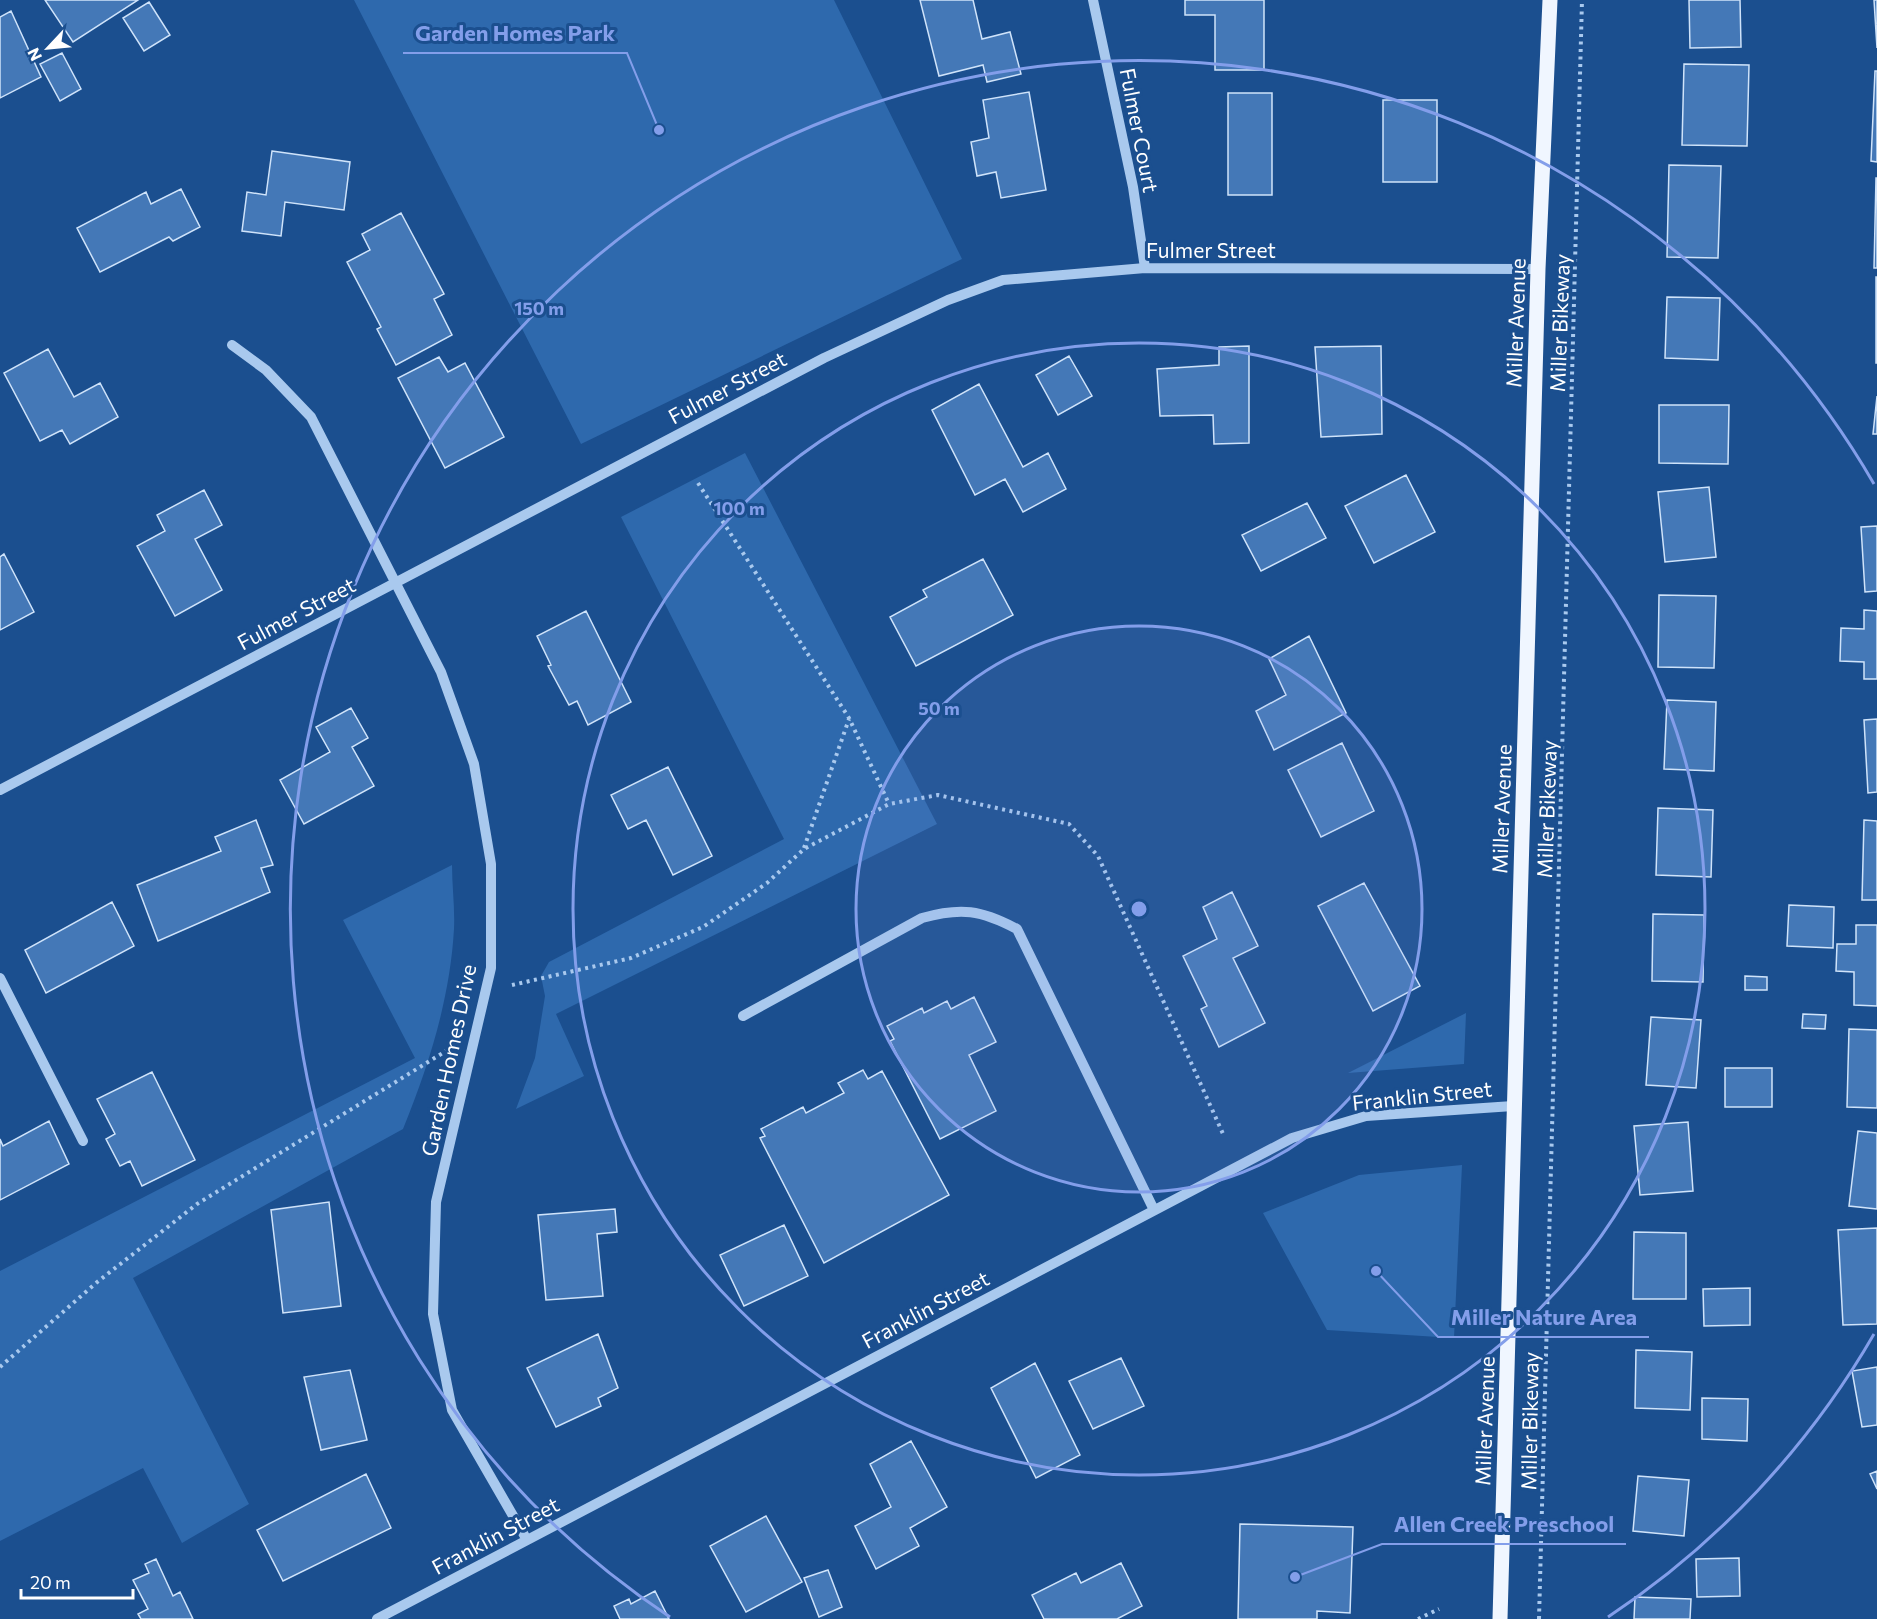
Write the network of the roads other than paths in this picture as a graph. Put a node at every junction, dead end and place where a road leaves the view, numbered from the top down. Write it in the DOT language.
graph roads {
  1 [pos="1093,0"];
  2 [pos="1550,0"];
  3 [pos="1145,268"];
  4 [pos="1538,269"];
  5 [pos="232,345"];
  6 [pos="394,584"];
  7 [pos="0,790"];
  8 [pos="0,978"];
  9 [pos="743,1016"];
  10 [pos="1513,1106"];
  11 [pos="83,1141"];
  12 [pos="1154,1210"];
  13 [pos="527,1540"];
  14 [pos="376,1619"];
  15 [pos="1500,1619"];
  1 -- 3 [label="street, Fulmer Court"];
  2 -- 4 [label="main road, Miller Avenue"];
  3 -- 4 [label="street, Fulmer Street"];
  3 -- 6 [label="street, Fulmer Street"];
  4 -- 10 [label="main road, Miller Avenue"];
  5 -- 6 [label="street, Garden Homes Drive"];
  6 -- 7 [label="street, Fulmer Street"];
  6 -- 13 [label="street, Garden Homes Drive"];
  8 -- 11 [label="street"];
  9 -- 12 [label="street"];
  10 -- 12 [label="street, Franklin Street"];
  10 -- 15 [label="main road, Miller Avenue"];
  12 -- 13 [label="street, Franklin Street"];
  13 -- 14 [label="street, Franklin Street"];
}
